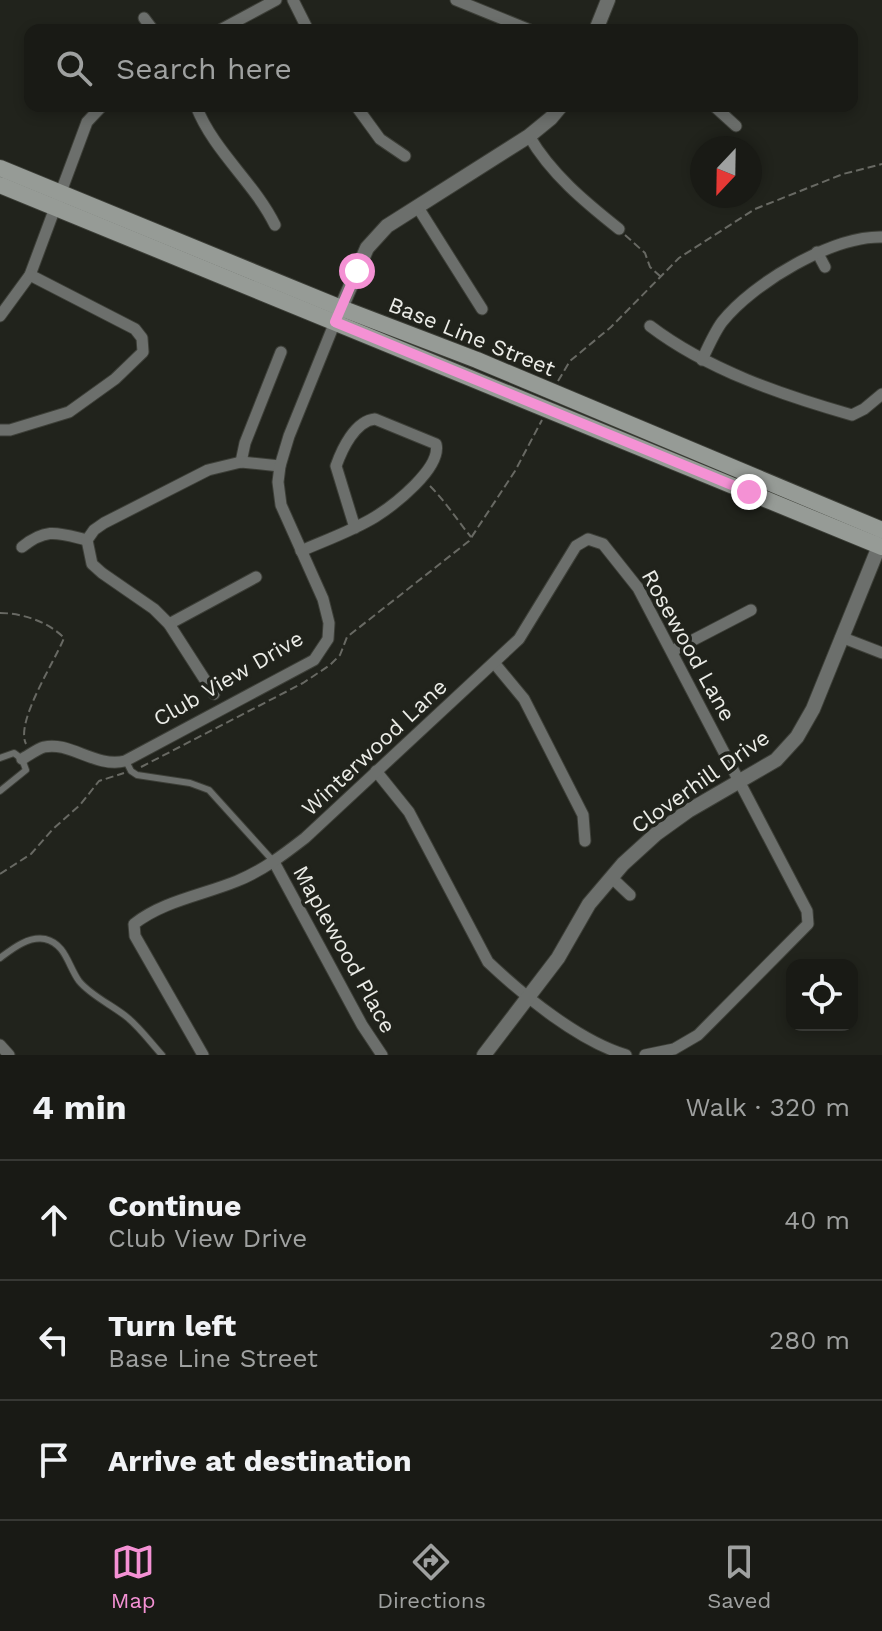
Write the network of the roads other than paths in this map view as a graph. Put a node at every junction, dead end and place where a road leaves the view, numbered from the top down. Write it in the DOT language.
graph roads {
  1 [pos="276,0"];
  2 [pos="293,0"];
  3 [pos="456,0"];
  4 [pos="608,0"];
  5 [pos="144,18"];
  6 [pos="148,24"];
  7 [pos="231,24"];
  8 [pos="305,24"];
  9 [pos="515,24"];
  10 [pos="598,24"];
  11 [pos="96,112"];
  12 [pos="199,112"];
  13 [pos="360,112"];
  14 [pos="556,112"];
  15 [pos="721,112"];
  16 [pos="736,126"];
  17 [pos="529,136"];
  18 [pos="405,156"];
  19 [pos="0,168"];
  20 [pos="0,185"];
  21 [pos="59,201"];
  22 [pos="417,206"];
  23 [pos="275,225"];
  24 [pos="619,229"];
  25 [pos="882,237"];
  26 [pos="817,252"];
  27 [pos="825,267"];
  28 [pos="30,275"];
  29 [pos="482,309"];
  30 [pos="338,315"];
  31 [pos="0,316"];
  32 [pos="650,326"];
  33 [pos="281,352"];
  34 [pos="702,360"];
  35 [pos="882,394"];
  36 [pos="0,430"];
  37 [pos="241,462"];
  38 [pos="280,466"];
  39 [pos="355,528"];
  40 [pos="588,539"];
  41 [pos="87,540"];
  42 [pos="881,540"];
  43 [pos="22,547"];
  44 [pos="301,551"];
  45 [pos="256,577"];
  46 [pos="751,610"];
  47 [pos="169,624"];
  48 [pos="841,637"];
  49 [pos="672,651"];
  50 [pos="882,653"];
  51 [pos="495,664"];
  52 [pos="214,694"];
  53 [pos="26,757"];
  54 [pos="0,758"];
  55 [pos="126,760"];
  56 [pos="376,771"];
  57 [pos="739,781"];
  58 [pos="0,791"];
  59 [pos="585,841"];
  60 [pos="274,862"];
  61 [pos="612,878"];
  62 [pos="630,895"];
  63 [pos="0,958"];
  64 [pos="528,995"];
  65 [pos="0,1045"];
  66 [pos="9,1055"];
  67 [pos="162,1055"];
  68 [pos="203,1055"];
  69 [pos="382,1055"];
  70 [pos="484,1055"];
  71 [pos="626,1055"];
  72 [pos="645,1055"];
  1 -- 7 [label="street"];
  2 -- 8 [label="street"];
  3 -- 9 [label="street"];
  4 -- 10 [label="street"];
  5 -- 6 [label="street"];
  11 -- 21 [label="street"];
  12 -- 23 [label="street"];
  13 -- 18 [label="street"];
  14 -- 17 [label="street, Club View Drive"];
  15 -- 16 [label="street"];
  17 -- 22 [label="street, Club View Drive"];
  17 -- 24 [label="street"];
  19 -- 21 [label="main road, Base Line Street"];
  20 -- 21 [label="main road, Base Line Street"];
  21 -- 28 [label="street"];
  21 -- 30 [label="main road, Base Line Street"];
  22 -- 29 [label="street"];
  22 -- 30 [label="street, Club View Drive"];
  25 -- 26 [label="street"];
  26 -- 27 [label="street"];
  26 -- 34 [label="street"];
  28 -- 31 [label="street"];
  28 -- 36 [label="street"];
  30 -- 38 [label="street, Club View Drive"];
  30 -- 42 [label="main road, Base Line Street"];
  32 -- 34 [label="street"];
  33 -- 37 [label="street"];
  34 -- 35 [label="street"];
  37 -- 38 [label="street"];
  37 -- 41 [label="street"];
  38 -- 44 [label="street, Club View Drive"];
  39 -- 39 [label="street"];
  39 -- 44 [label="street"];
  40 -- 49 [label="street, Rosewood Lane"];
  40 -- 51 [label="street, Winterwood Lane"];
  41 -- 43 [label="street"];
  41 -- 47 [label="street"];
  42 -- 48 [label="street, Cloverhill Drive"];
  44 -- 55 [label="street, Club View Drive"];
  45 -- 47 [label="street"];
  46 -- 49 [label="street"];
  47 -- 52 [label="street"];
  48 -- 50 [label="street"];
  48 -- 57 [label="street, Cloverhill Drive"];
  49 -- 57 [label="street, Rosewood Lane"];
  51 -- 56 [label="street, Winterwood Lane"];
  51 -- 59 [label="street"];
  53 -- 54 [label="lane"];
  53 -- 55 [label="street"];
  53 -- 58 [label="lane"];
  55 -- 60 [label="lane"];
  56 -- 60 [label="street, Winterwood Lane"];
  56 -- 64 [label="street"];
  57 -- 61 [label="street, Cloverhill Drive"];
  57 -- 72 [label="street, Rosewood Lane"];
  60 -- 68 [label="street, Winterwood Lane"];
  60 -- 69 [label="street, Maplewood Place"];
  61 -- 62 [label="street"];
  61 -- 64 [label="street, Cloverhill Drive"];
  63 -- 67 [label="lane"];
  64 -- 70 [label="street, Cloverhill Drive"];
  64 -- 71 [label="street"];
  65 -- 66 [label="street"];
}
